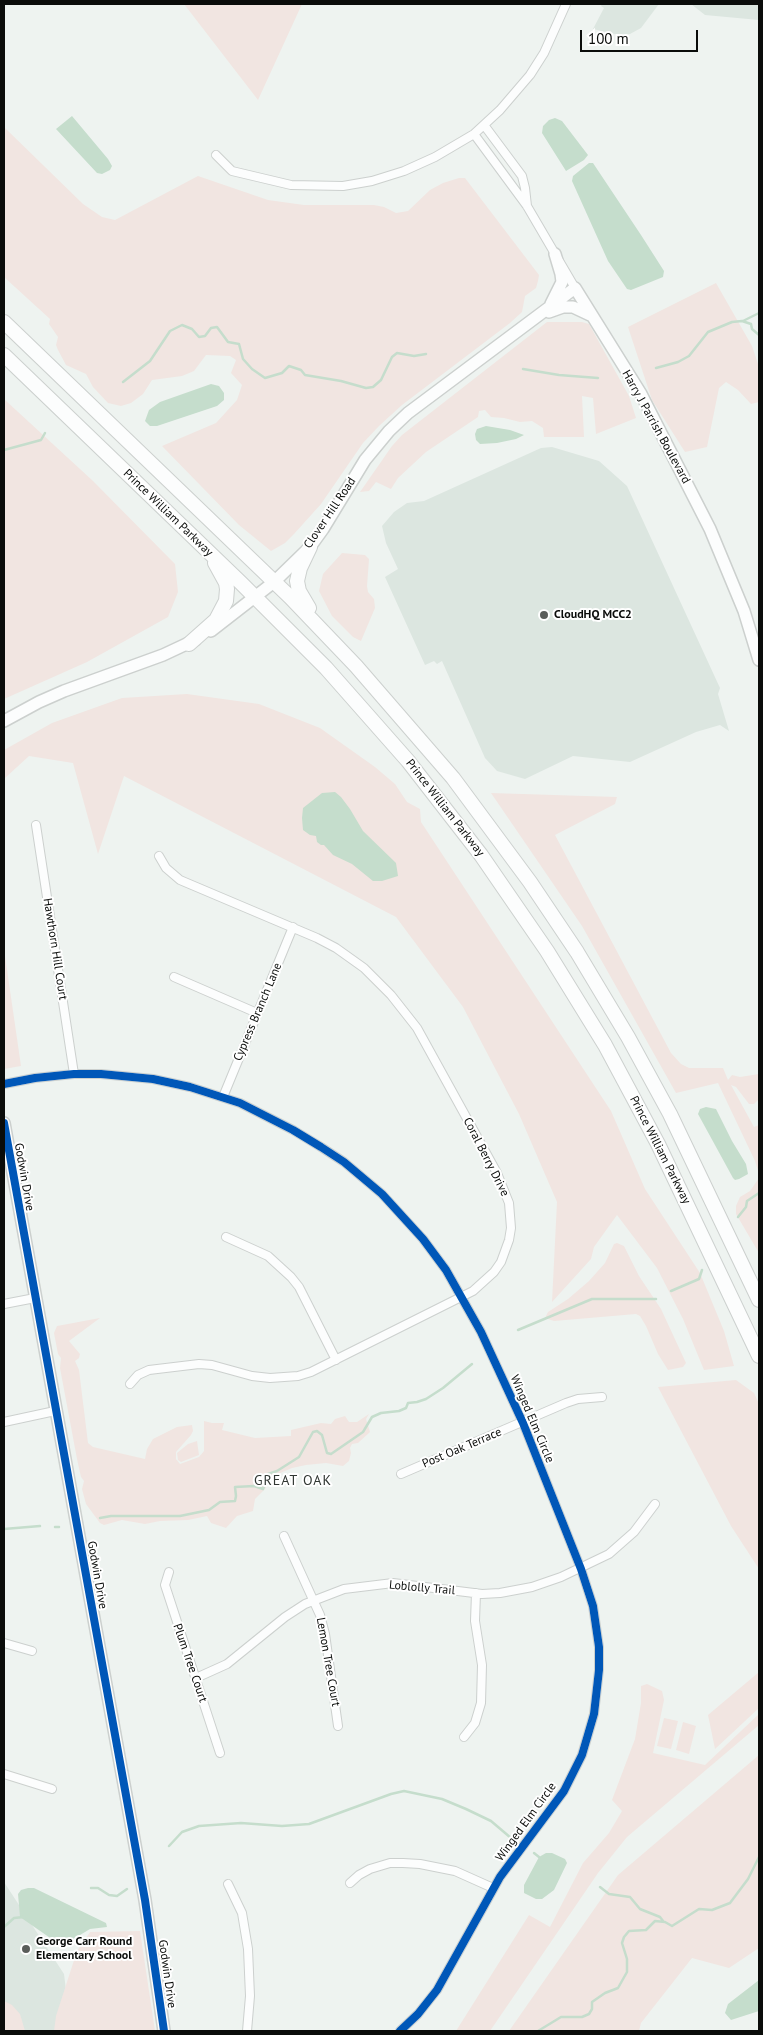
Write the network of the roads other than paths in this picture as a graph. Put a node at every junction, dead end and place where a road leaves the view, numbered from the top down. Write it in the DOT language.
graph roads {
  1 [pos="566,4"];
  2 [pos="484,125"];
  3 [pos="474,134"];
  4 [pos="216,155"];
  5 [pos="526,206"];
  6 [pos="555,254"];
  7 [pos="575,288"];
  8 [pos="549,308"];
  9 [pos="538,316"];
  10 [pos="592,316"];
  11 [pos="4,322"];
  12 [pos="4,355"];
  13 [pos="310,547"];
  14 [pos="207,550"];
  15 [pos="274,582"];
  16 [pos="256,598"];
  17 [pos="329,638"];
  18 [pos="189,644"];
  19 [pos="759,660"];
  20 [pos="4,721"];
  21 [pos="36,825"];
  22 [pos="160,856"];
  23 [pos="293,928"];
  24 [pos="174,978"];
  25 [pos="257,1013"];
  26 [pos="74,1074"];
  27 [pos="4,1084"];
  28 [pos="223,1097"];
  29 [pos="4,1124"];
  30 [pos="6,1156"];
  31 [pos="226,1237"];
  32 [pos="462,1297"];
  33 [pos="35,1298"];
  34 [pos="759,1300"];
  35 [pos="4,1304"];
  36 [pos="759,1356"];
  37 [pos="336,1360"];
  38 [pos="130,1384"];
  39 [pos="602,1397"];
  40 [pos="55,1411"];
  41 [pos="4,1422"];
  42 [pos="523,1423"];
  43 [pos="401,1474"];
  44 [pos="655,1504"];
  45 [pos="284,1536"];
  46 [pos="581,1569"];
  47 [pos="169,1572"];
  48 [pos="476,1593"];
  49 [pos="314,1599"];
  50 [pos="4,1643"];
  51 [pos="32,1651"];
  52 [pos="196,1678"];
  53 [pos="338,1726"];
  54 [pos="464,1737"];
  55 [pos="220,1753"];
  56 [pos="4,1774"];
  57 [pos="52,1789"];
  58 [pos="350,1883"];
  59 [pos="228,1884"];
  60 [pos="493,1888"];
  61 [pos="164,2031"];
  62 [pos="247,2031"];
  63 [pos="400,2031"];
  1 -- 2 [label="street"];
  2 -- 3 [label="street"];
  2 -- 5 [label="street, Harry J Parrish Boulevard"];
  3 -- 4 [label="street"];
  3 -- 5 [label="street, Harry J Parrish Boulevard"];
  5 -- 6 [label="street, Harry J Parrish Boulevard"];
  6 -- 7 [label="street, Harry J Parrish Boulevard"];
  6 -- 8 [label="street"];
  7 -- 8 [label="street, Clover Hill Road"];
  7 -- 10 [label="street, Harry J Parrish Boulevard"];
  8 -- 9 [label="street, Clover Hill Road"];
  9 -- 10 [label="street"];
  9 -- 13 [label="street, Clover Hill Road"];
  10 -- 19 [label="street, Harry J Parrish Boulevard"];
  11 -- 15 [label="highway, Prince William Parkway"];
  12 -- 14 [label="highway, Prince William Parkway"];
  13 -- 15 [label="street, Clover Hill Road"];
  13 -- 17 [label="highway"];
  14 -- 16 [label="highway, Prince William Parkway"];
  14 -- 18 [label="highway"];
  15 -- 16 [label="street, Clover Hill Road"];
  15 -- 17 [label="highway, Prince William Parkway"];
  16 -- 18 [label="street, Clover Hill Road"];
  16 -- 36 [label="highway, Prince William Parkway"];
  17 -- 34 [label="highway, Prince William Parkway"];
  18 -- 20 [label="street, Clover Hill Road"];
  21 -- 26 [label="street, Hawthorn Hill Court"];
  22 -- 23 [label="street, Coral Berry Drive"];
  23 -- 25 [label="street, Cypress Branch Lane"];
  23 -- 32 [label="street, Coral Berry Drive"];
  24 -- 25 [label="street"];
  25 -- 28 [label="street, Cypress Branch Lane"];
  26 -- 27 [label="street, Winged Elm Circle"];
  26 -- 28 [label="street, Winged Elm Circle"];
  28 -- 32 [label="street, Winged Elm Circle"];
  29 -- 30 [label="street, Godwin Drive"];
  30 -- 33 [label="street, Godwin Drive"];
  31 -- 37 [label="street"];
  32 -- 37 [label="street, Coral Berry Drive"];
  32 -- 42 [label="street, Winged Elm Circle"];
  33 -- 35 [label="street"];
  33 -- 40 [label="street, Godwin Drive"];
  37 -- 38 [label="street, Coral Berry Drive"];
  39 -- 42 [label="street, Post Oak Terrace"];
  40 -- 41 [label="street"];
  40 -- 61 [label="street, Godwin Drive"];
  42 -- 43 [label="street, Post Oak Terrace"];
  42 -- 46 [label="street, Winged Elm Circle"];
  44 -- 46 [label="street, Loblolly Trail"];
  45 -- 49 [label="street, Lemon Tree Court"];
  46 -- 48 [label="street, Loblolly Trail"];
  46 -- 60 [label="street, Winged Elm Circle"];
  47 -- 52 [label="street, Plum Tree Court"];
  48 -- 49 [label="street, Loblolly Trail"];
  48 -- 54 [label="street"];
  49 -- 52 [label="street, Loblolly Trail"];
  49 -- 53 [label="street, Lemon Tree Court"];
  50 -- 51 [label="street"];
  52 -- 55 [label="street, Plum Tree Court"];
  56 -- 57 [label="street"];
  58 -- 60 [label="street"];
  59 -- 62 [label="street"];
  60 -- 63 [label="street, Winged Elm Circle"];
}
